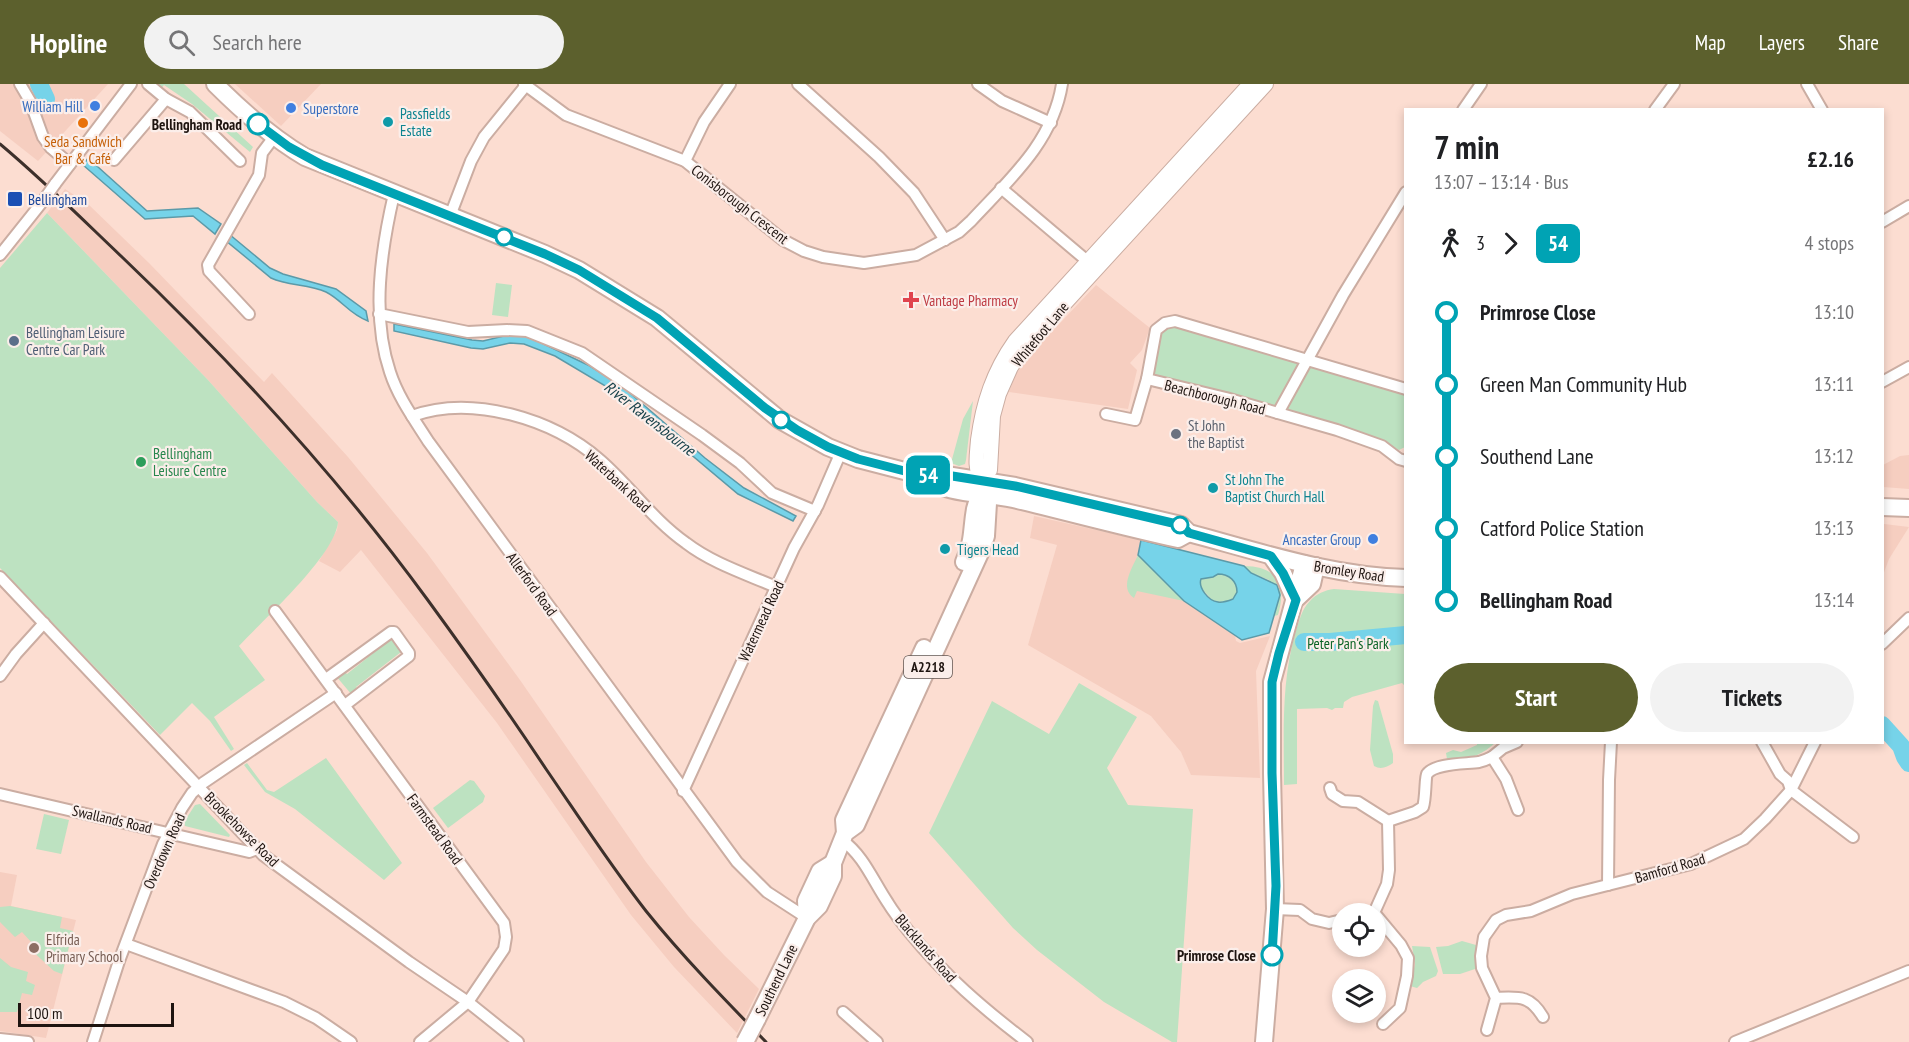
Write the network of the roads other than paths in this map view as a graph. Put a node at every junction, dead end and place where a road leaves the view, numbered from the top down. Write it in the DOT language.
graph roads {
  1 [pos="20,84"];
  2 [pos="131,84"];
  3 [pos="148,84"];
  4 [pos="215,84"];
  5 [pos="730,84"];
  6 [pos="798,84"];
  7 [pos="978,84"];
  8 [pos="1062,84"];
  9 [pos="1250,84"];
  10 [pos="1266,84"];
  11 [pos="1481,84"];
  12 [pos="1674,84"];
  13 [pos="1807,84"];
  14 [pos="526,85"];
  15 [pos="166,99"];
  16 [pos="1464,108"];
  17 [pos="1656,108"];
  18 [pos="1821,108"];
  19 [pos="1051,123"];
  20 [pos="274,137"];
  21 [pos="114,160"];
  22 [pos="240,161"];
  23 [pos="685,161"];
  24 [pos="70,164"];
  25 [pos="1001,188"];
  26 [pos="394,194"];
  27 [pos="1404,195"];
  28 [pos="1909,206"];
  29 [pos="450,216"];
  30 [pos="1884,217"];
  31 [pos="945,240"];
  32 [pos="0,255"];
  33 [pos="1092,265"];
  34 [pos="249,314"];
  35 [pos="379,314"];
  36 [pos="1307,360"];
  37 [pos="1909,367"];
  38 [pos="1147,379"];
  39 [pos="1884,381"];
  40 [pos="1404,388"];
  41 [pos="1278,412"];
  42 [pos="1106,414"];
  43 [pos="412,416"];
  44 [pos="841,452"];
  45 [pos="1404,460"];
  46 [pos="982,488"];
  47 [pos="1884,507"];
  48 [pos="1909,508"];
  49 [pos="815,512"];
  50 [pos="1271,556"];
  51 [pos="1310,565"];
  52 [pos="0,577"];
  53 [pos="1404,578"];
  54 [pos="776,587"];
  55 [pos="1296,600"];
  56 [pos="275,611"];
  57 [pos="1909,618"];
  58 [pos="44,623"];
  59 [pos="1884,642"];
  60 [pos="0,676"];
  61 [pos="326,679"];
  62 [pos="336,693"];
  63 [pos="345,705"];
  64 [pos="1512,744"];
  65 [pos="1611,744"];
  66 [pos="1763,744"];
  67 [pos="1814,744"];
  68 [pos="1492,757"];
  69 [pos="198,786"];
  70 [pos="1330,788"];
  71 [pos="1791,790"];
  72 [pos="683,791"];
  73 [pos="0,794"];
  74 [pos="1518,810"];
  75 [pos="1388,821"];
  76 [pos="168,832"];
  77 [pos="844,837"];
  78 [pos="1853,837"];
  79 [pos="257,849"];
  80 [pos="1608,885"];
  81 [pos="1379,903"];
  82 [pos="1275,909"];
  83 [pos="807,918"];
  84 [pos="1332,922"];
  85 [pos="1386,928"];
  86 [pos="126,944"];
  87 [pos="1909,971"];
  88 [pos="1496,998"];
  89 [pos="468,1002"];
  90 [pos="843,1012"];
  91 [pos="1543,1017"];
  92 [pos="1383,1024"];
  93 [pos="1487,1030"];
  94 [pos="0,1039"];
  95 [pos="28,1042"];
  96 [pos="93,1042"];
  97 [pos="351,1042"];
  98 [pos="420,1042"];
  99 [pos="518,1042"];
  100 [pos="745,1042"];
  101 [pos="877,1042"];
  102 [pos="1027,1042"];
  103 [pos="1264,1042"];
  104 [pos="1735,1042"];
  1 -- 24 [label="street"];
  2 -- 24 [label="street"];
  3 -- 15 [label="street"];
  4 -- 20 [label="main road, Bromley Road"];
  5 -- 23 [label="street"];
  6 -- 31 [label="street"];
  7 -- 19 [label="street"];
  8 -- 19 [label="street, Conisborough Crescent"];
  9 -- 33 [label="street, Whitefoot Lane"];
  10 -- 33 [label="street, Whitefoot Lane"];
  11 -- 16 [label="street"];
  12 -- 17 [label="street"];
  13 -- 18 [label="street"];
  14 -- 23 [label="street, Conisborough Crescent"];
  14 -- 29 [label="street"];
  15 -- 21 [label="street"];
  15 -- 22 [label="street"];
  19 -- 25 [label="street, Conisborough Crescent"];
  20 -- 26 [label="main road, Bromley Road"];
  20 -- 34 [label="street"];
  23 -- 31 [label="street, Conisborough Crescent"];
  24 -- 32 [label="street, bridge"];
  25 -- 31 [label="street, Conisborough Crescent"];
  25 -- 33 [label="street"];
  26 -- 29 [label="main road, Bromley Road"];
  26 -- 35 [label="street, Allerford Road"];
  27 -- 36 [label="street"];
  28 -- 30 [label="street"];
  29 -- 44 [label="main road, Bromley Road"];
  33 -- 46 [label="street, Whitefoot Lane"];
  35 -- 43 [label="street, Allerford Road"];
  35 -- 49 [label="street"];
  36 -- 38 [label="street, Beachborough Road"];
  36 -- 40 [label="street, Beachborough Road"];
  36 -- 41 [label="street"];
  37 -- 39 [label="street"];
  38 -- 41 [label="street, Beachborough Road"];
  38 -- 42 [label="street"];
  41 -- 45 [label="street, Beachborough Road"];
  43 -- 54 [label="street, Waterbank Road"];
  43 -- 72 [label="street, Allerford Road"];
  44 -- 46 [label="main road, Bromley Road"];
  44 -- 49 [label="street, Watermead Road"];
  46 -- 50 [label="main road, Bromley Road"];
  46 -- 77 [label="main road, Southend Lane / A2218"];
  47 -- 48 [label="main road"];
  49 -- 54 [label="street, Watermead Road"];
  50 -- 51 [label="main road, Bromley Road"];
  50 -- 55 [label="main road"];
  51 -- 53 [label="main road, Bromley Road"];
  51 -- 55 [label="main road"];
  52 -- 58 [label="street, Brookehowse Road"];
  54 -- 72 [label="street, Watermead Road"];
  55 -- 82 [label="main road"];
  56 -- 61 [label="street, Farmstead Road"];
  57 -- 59 [label="street"];
  58 -- 60 [label="street"];
  58 -- 69 [label="street, Brookehowse Road"];
  61 -- 62 [label="street, Farmstead Road"];
  61 -- 63 [label="street"];
  62 -- 63 [label="street, Farmstead Road"];
  62 -- 69 [label="street, Overdown Road"];
  63 -- 89 [label="street, Farmstead Road"];
  64 -- 68 [label="street"];
  65 -- 80 [label="street"];
  66 -- 71 [label="street"];
  67 -- 71 [label="street, Bamford Road"];
  68 -- 74 [label="street"];
  68 -- 75 [label="street"];
  69 -- 76 [label="street, Overdown Road"];
  69 -- 79 [label="street, Brookehowse Road"];
  70 -- 75 [label="street"];
  71 -- 78 [label="street"];
  71 -- 80 [label="street, Bamford Road"];
  72 -- 83 [label="street, Allerford Road"];
  73 -- 76 [label="street, Swallands Road"];
  75 -- 81 [label="street"];
  76 -- 79 [label="street, Swallands Road"];
  76 -- 86 [label="street, Overdown Road"];
  77 -- 83 [label="main road, Southend Lane / A2218"];
  77 -- 102 [label="street, Blacklands Road"];
  79 -- 89 [label="street, Brookehowse Road"];
  80 -- 88 [label="street, Bamford Road"];
  82 -- 84 [label="street"];
  82 -- 103 [label="main road"];
  83 -- 100 [label="main road, Southend Lane / A2218, bridge"];
  85 -- 92 [label="street"];
  86 -- 96 [label="street, Overdown Road"];
  86 -- 97 [label="street"];
  87 -- 104 [label="street"];
  88 -- 91 [label="street"];
  88 -- 93 [label="street"];
  89 -- 98 [label="street, Farmstead Road"];
  89 -- 99 [label="street, Brookehowse Road"];
  90 -- 101 [label="street"];
  94 -- 95 [label="street"];
}
